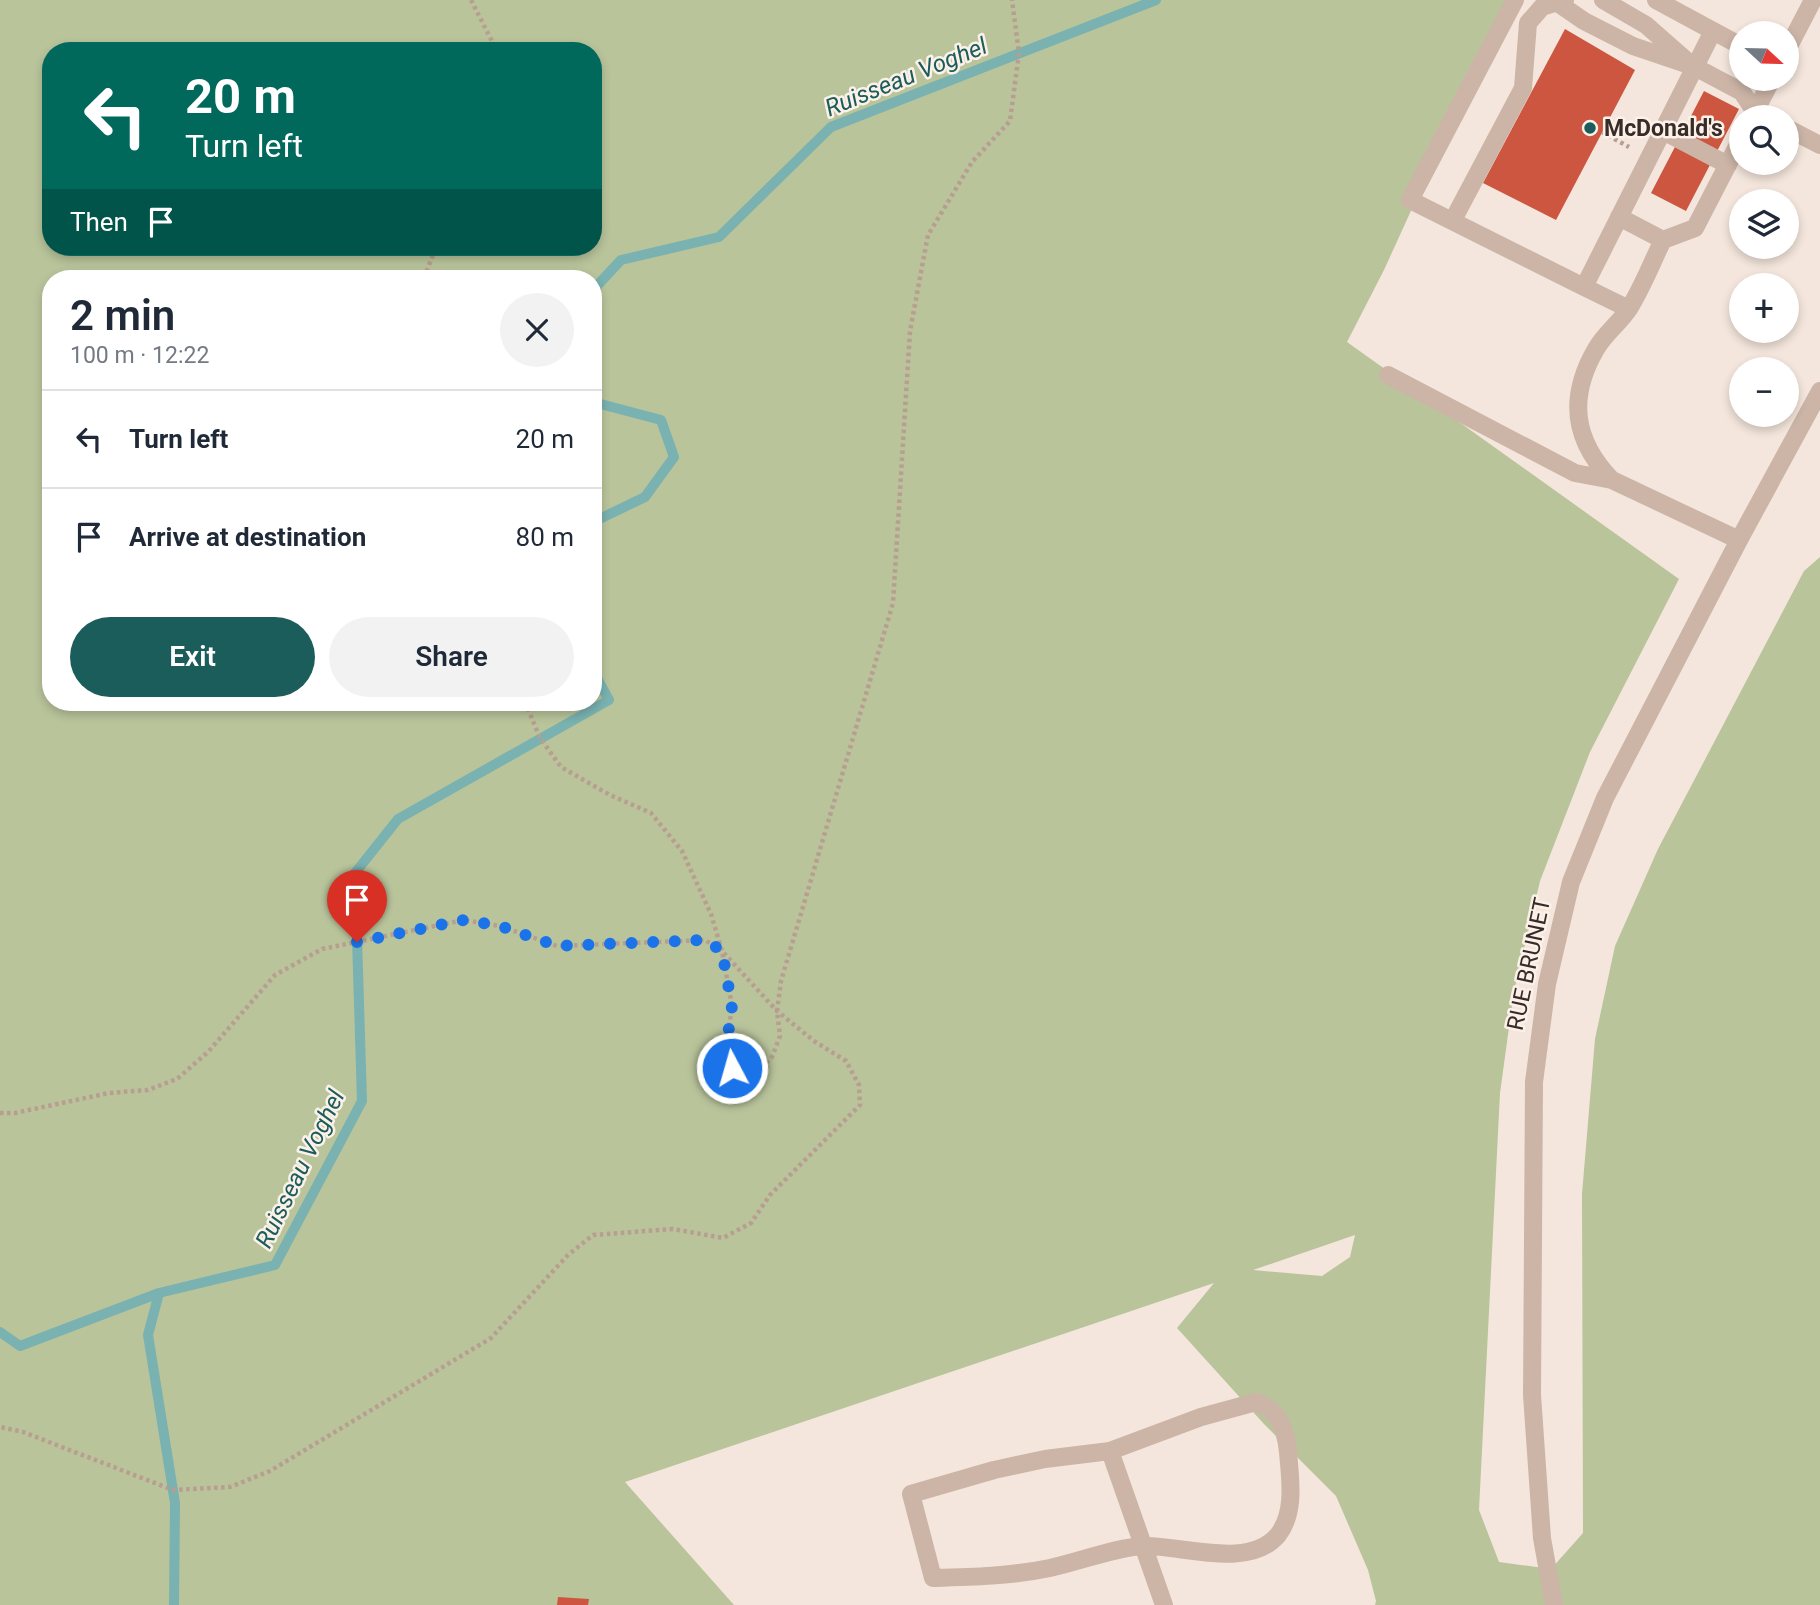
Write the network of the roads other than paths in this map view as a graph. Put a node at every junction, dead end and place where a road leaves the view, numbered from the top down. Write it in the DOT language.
graph roads {
  1 [pos="1515,0"];
  2 [pos="1603,0"];
  3 [pos="1656,0"];
  4 [pos="1813,0"];
  5 [pos="1560,1"];
  6 [pos="1799,27"];
  7 [pos="1713,31"];
  8 [pos="1729,40"];
  9 [pos="1695,67"];
  10 [pos="1751,105"];
  11 [pos="1663,131"];
  12 [pos="1799,134"];
  13 [pos="1820,145"];
  14 [pos="1729,161"];
  15 [pos="1727,165"];
  16 [pos="1619,217"];
  17 [pos="1453,220"];
  18 [pos="1663,240"];
  19 [pos="1584,287"];
  20 [pos="1629,309"];
  21 [pos="1388,375"];
  22 [pos="1820,391"];
  23 [pos="1612,480"];
  24 [pos="1739,540"];
  25 [pos="1110,1451"];
  26 [pos="1143,1546"];
  27 [pos="1164,1605"];
  28 [pos="1555,1605"];
  1 -- 17 [label="street"];
  2 -- 9 [label="street"];
  3 -- 7 [label="street"];
  4 -- 6 [label="street"];
  5 -- 9 [label="street"];
  5 -- 17 [label="street"];
  7 -- 8 [label="street"];
  7 -- 9 [label="street"];
  9 -- 10 [label="street"];
  9 -- 11 [label="street"];
  11 -- 15 [label="street"];
  11 -- 16 [label="street"];
  12 -- 13 [label="street"];
  14 -- 15 [label="street"];
  15 -- 18 [label="street"];
  16 -- 18 [label="street"];
  16 -- 19 [label="street"];
  17 -- 19 [label="street"];
  18 -- 20 [label="street"];
  19 -- 20 [label="street"];
  20 -- 23 [label="street"];
  21 -- 23 [label="street"];
  22 -- 24 [label="street, RUE BRUNET"];
  23 -- 24 [label="street"];
  24 -- 28 [label="street, RUE BRUNET"];
  25 -- 26 [label="street"];
  25 -- 26 [label="street"];
  25 -- 26 [label="street"];
  26 -- 27 [label="street"];
}
